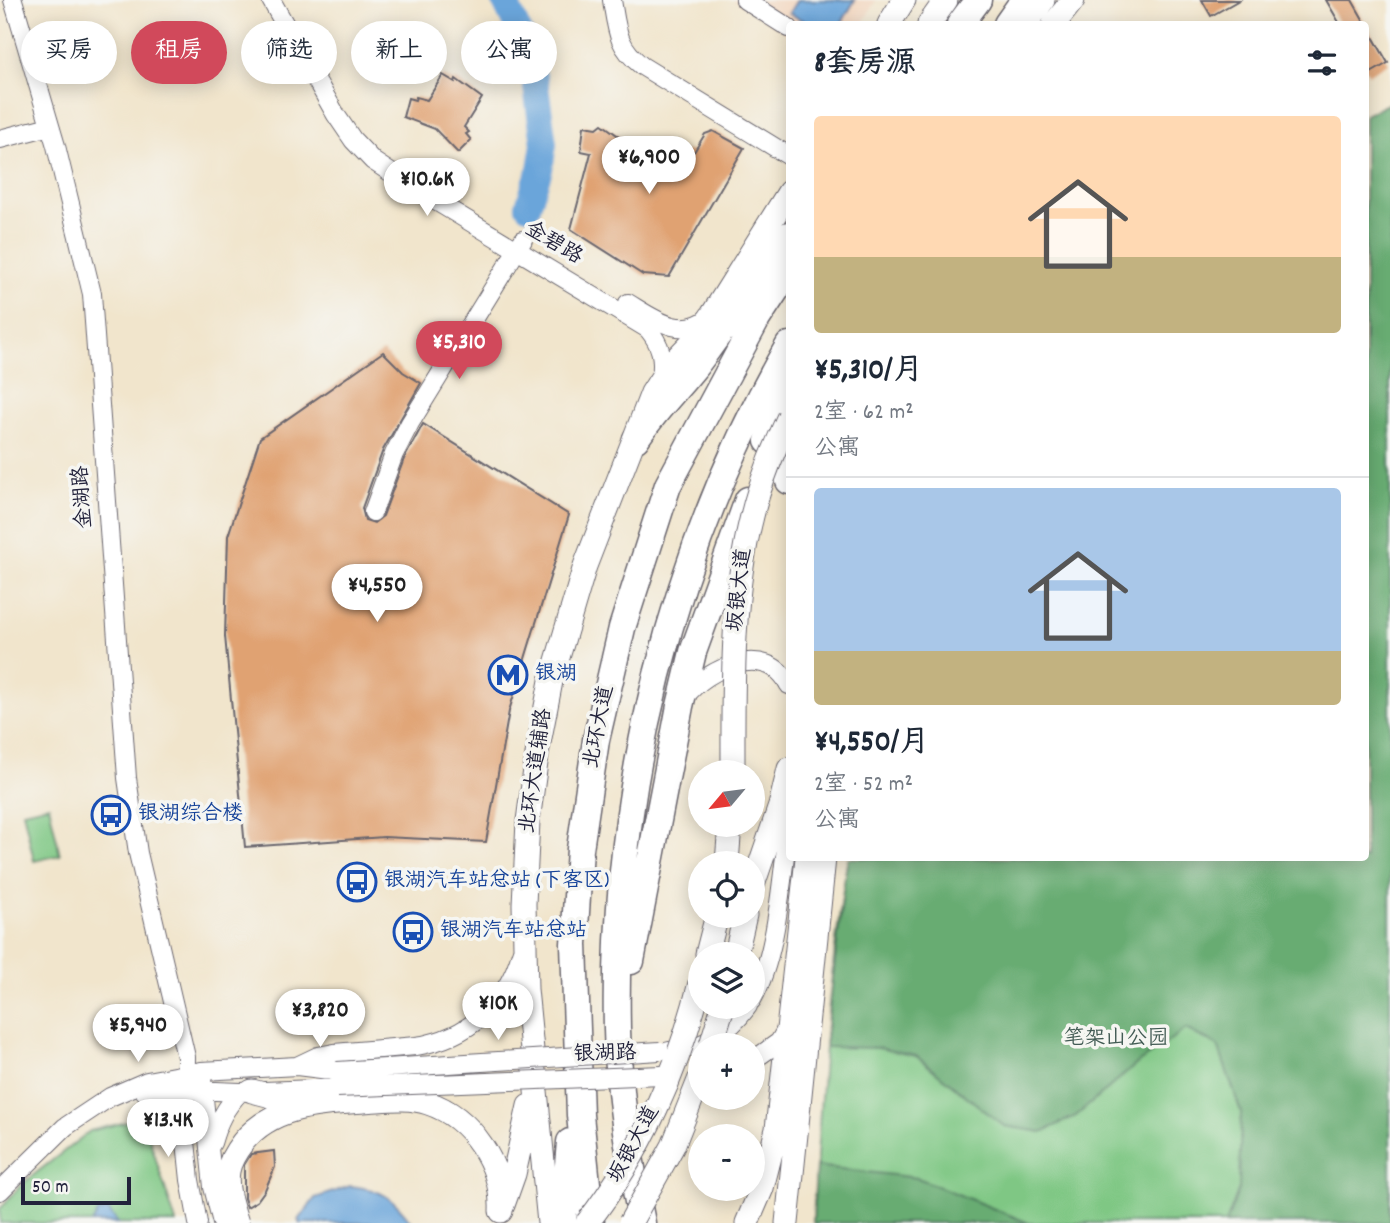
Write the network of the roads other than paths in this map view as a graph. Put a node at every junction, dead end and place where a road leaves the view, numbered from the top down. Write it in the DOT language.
graph roads {
  1 [pos="13,0"];
  2 [pos="271,0"];
  3 [pos="283,0"];
  4 [pos="612,0"];
  5 [pos="745,0"];
  6 [pos="904,0"];
  7 [pos="935,0"];
  8 [pos="946,0"];
  9 [pos="978,0"];
  10 [pos="1013,0"];
  11 [pos="1024,0"];
  12 [pos="1043,0"];
  13 [pos="1073,0"];
  14 [pos="891,21"];
  15 [pos="924,21"];
  16 [pos="931,21"];
  17 [pos="962,21"];
  18 [pos="998,21"];
  19 [pos="1009,21"];
  20 [pos="1028,21"];
  21 [pos="1056,21"];
  22 [pos="786,26"];
  23 [pos="50,126"];
  24 [pos="0,139"];
  25 [pos="786,154"];
  26 [pos="786,197"];
  27 [pos="786,240"];
  28 [pos="520,245"];
  29 [pos="786,275"];
  30 [pos="743,308"];
  31 [pos="712,315"];
  32 [pos="786,350"];
  33 [pos="661,377"];
  34 [pos="786,403"];
  35 [pos="782,421"];
  36 [pos="636,439"];
  37 [pos="786,455"];
  38 [pos="668,485"];
  39 [pos="373,512"];
  40 [pos="786,681"];
  41 [pos="680,706"];
  42 [pos="733,760"];
  43 [pos="786,781"];
  44 [pos="786,846"];
  45 [pos="765,851"];
  46 [pos="807,861"];
  47 [pos="824,861"];
  48 [pos="525,940"];
  49 [pos="765,968"];
  50 [pos="689,1019"];
  51 [pos="737,1019"];
  52 [pos="788,1027"];
  53 [pos="617,1031"];
  54 [pos="765,1052"];
  55 [pos="297,1066"];
  56 [pos="577,1074"];
  57 [pos="688,1076"];
  58 [pos="194,1081"];
  59 [pos="534,1082"];
  60 [pos="340,1087"];
  61 [pos="246,1092"];
  62 [pos="688,1107"];
  63 [pos="209,1151"];
  64 [pos="0,1191"];
  65 [pos="751,1214"];
  66 [pos="498,1218"];
  67 [pos="198,1223"];
  68 [pos="222,1223"];
  69 [pos="237,1223"];
  70 [pos="549,1223"];
  71 [pos="562,1223"];
  72 [pos="589,1223"];
  73 [pos="630,1223"];
  74 [pos="642,1223"];
  75 [pos="787,1223"];
  1 -- 23 [label="street, 金湖路"];
  2 -- 28 [label="street, 金碧路"];
  3 -- 28 [label="street, 金碧路"];
  4 -- 25 [label="street"];
  5 -- 22 [label="street"];
  6 -- 14 [label="main road"];
  7 -- 15 [label="main road"];
  8 -- 16 [label="main road"];
  9 -- 17 [label="highway"];
  10 -- 18 [label="main road"];
  11 -- 19 [label="highway"];
  12 -- 20 [label="main road"];
  13 -- 21 [label="main road"];
  23 -- 24 [label="street"];
  23 -- 58 [label="street, 金湖路"];
  26 -- 31 [label="main road, 北环大道辅路"];
  27 -- 30 [label="highway"];
  28 -- 31 [label="street, 金碧路"];
  28 -- 33 [label="street, 金碧路"];
  28 -- 39 [label="street"];
  29 -- 38 [label="highway, 北环大道"];
  30 -- 36 [label="highway"];
  30 -- 38 [label="highway"];
  31 -- 33 [label="main road, 北环大道辅路"];
  32 -- 53 [label="highway"];
  33 -- 36 [label="main road, 北环大道辅路"];
  34 -- 35 [label="highway"];
  35 -- 37 [label="highway"];
  35 -- 41 [label="highway"];
  35 -- 42 [label="main road, 坂银大道, bridge"];
  36 -- 48 [label="main road, 北环大道辅路"];
  38 -- 56 [label="highway, 北环大道"];
  40 -- 41 [label="street"];
  41 -- 53 [label="highway"];
  43 -- 45 [label="main road"];
  44 -- 49 [label="street"];
  46 -- 52 [label="main road"];
  47 -- 75 [label="main road"];
  48 -- 55 [label="street"];
  48 -- 59 [label="main road, 北环大道辅路"];
  50 -- 72 [label="main road, 坂银大道, bridge"];
  51 -- 60 [label="street, bridge"];
  52 -- 54 [label="street"];
  52 -- 65 [label="main road"];
  53 -- 74 [label="highway"];
  55 -- 58 [label="street"];
  55 -- 60 [label="street"];
  56 -- 71 [label="highway"];
  56 -- 72 [label="highway, 北环大道"];
  57 -- 60 [label="street, 银湖路, bridge"];
  58 -- 61 [label="street"];
  58 -- 63 [label="street"];
  58 -- 64 [label="street"];
  58 -- 67 [label="street"];
  59 -- 66 [label="main road"];
  59 -- 70 [label="main road, 北环大道辅路"];
  60 -- 61 [label="main road"];
  60 -- 66 [label="main road"];
  60 -- 69 [label="main road"];
  61 -- 63 [label="street"];
  62 -- 73 [label="main road, 坂银大道, bridge"];
  63 -- 68 [label="street"];
}
